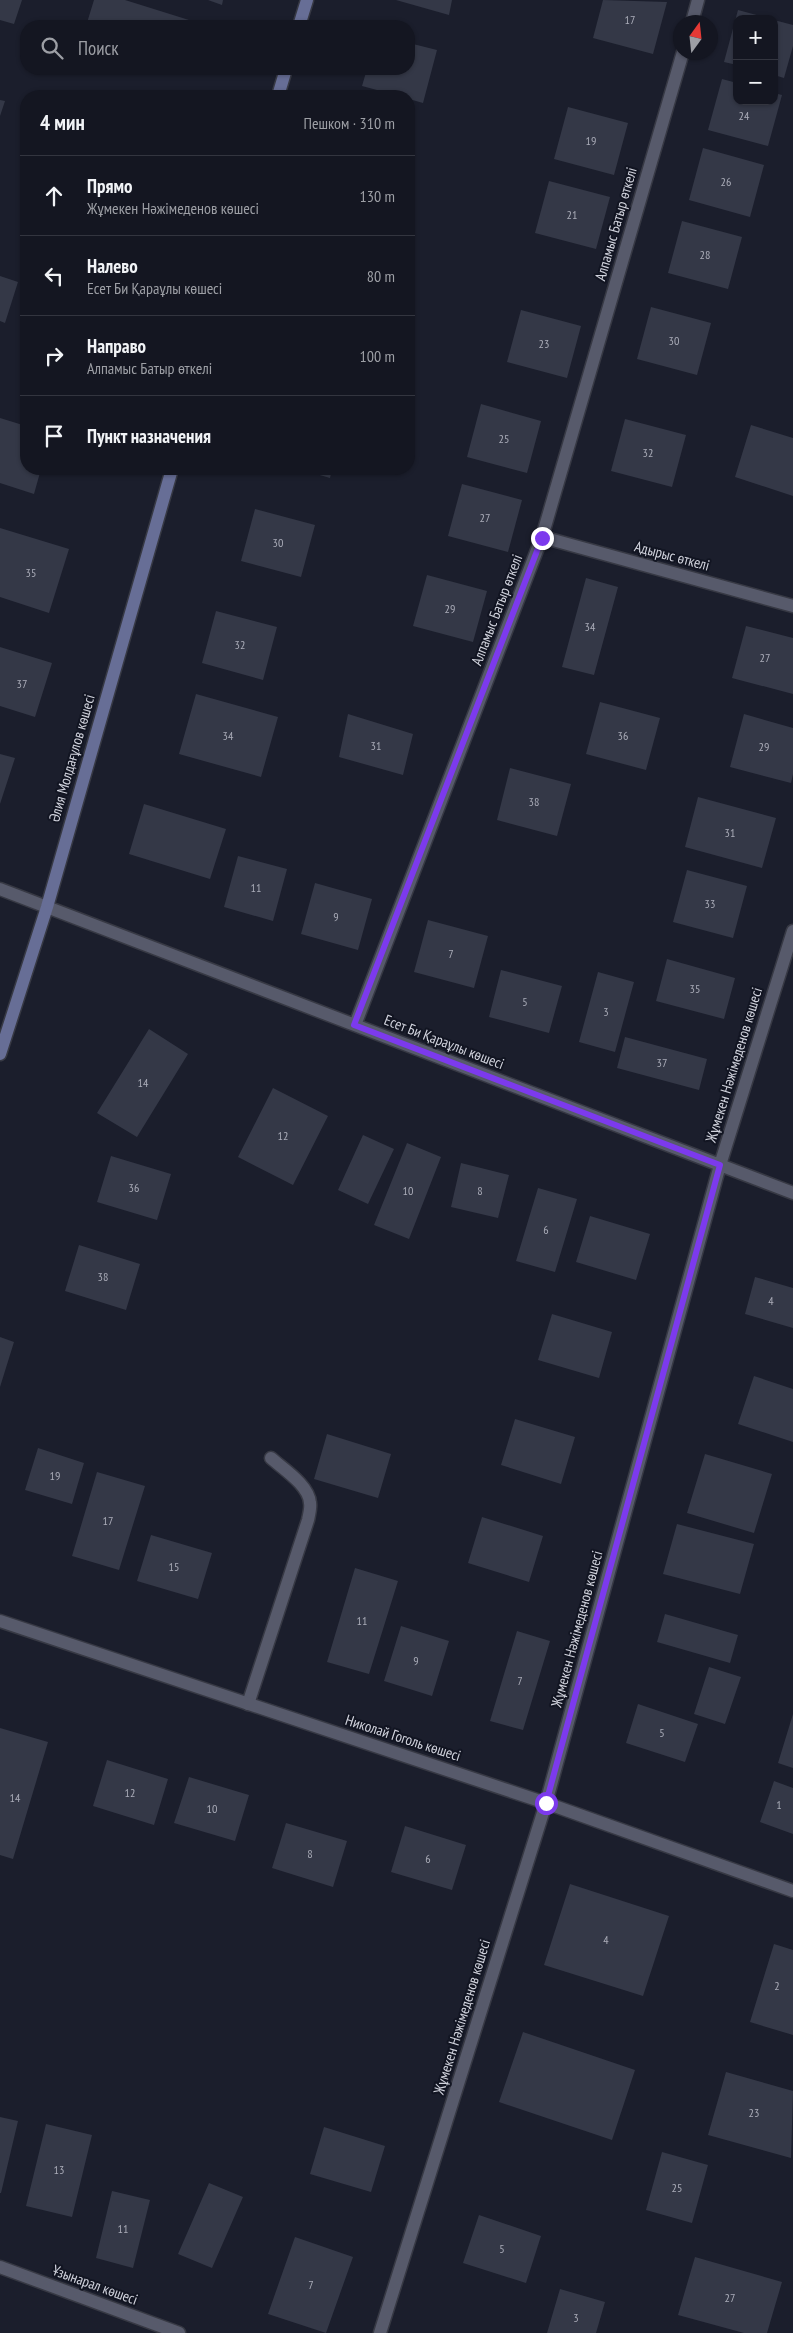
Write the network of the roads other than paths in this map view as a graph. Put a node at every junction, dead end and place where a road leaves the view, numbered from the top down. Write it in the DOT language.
graph roads {
  1 [pos="307,0"];
  2 [pos="698,0"];
  3 [pos="694,15"];
  4 [pos="301,20"];
  5 [pos="681,60"];
  6 [pos="284,75"];
  7 [pos="280,90"];
  8 [pos="170,475"];
  9 [pos="542,538"];
  10 [pos="793,606"];
  11 [pos="0,889"];
  12 [pos="47,908"];
  13 [pos="793,931"];
  14 [pos="354,1025"];
  15 [pos="0,1054"];
  16 [pos="720,1165"];
  17 [pos="793,1193"];
  18 [pos="270,1458"];
  19 [pos="0,1621"];
  20 [pos="248,1704"];
  21 [pos="546,1803"];
  22 [pos="793,1891"];
  23 [pos="0,2267"];
  24 [pos="179,2333"];
  25 [pos="380,2333"];
  1 -- 4 [label="main road"];
  2 -- 3 [label="street"];
  5 -- 9 [label="street, Алпамыс Батыр өткелі"];
  6 -- 7 [label="main road"];
  8 -- 12 [label="main road, Әлия Молдағұлов көшесі"];
  9 -- 10 [label="street, Адырыс өткелі"];
  9 -- 14 [label="street, Алпамыс Батыр өткелі"];
  11 -- 12 [label="street, Есет Би Қараұлы көшесі"];
  12 -- 14 [label="street, Есет Би Қараұлы көшесі"];
  12 -- 15 [label="main road, Әлия Молдағұлов көшесі"];
  13 -- 16 [label="street, Жұмекен Нәжімеденов көшесі"];
  14 -- 16 [label="street, Есет Би Қараұлы көшесі"];
  16 -- 17 [label="street, Есет Би Қараұлы көшесі"];
  16 -- 21 [label="street, Жұмекен Нәжімеденов көшесі"];
  18 -- 20 [label="street"];
  19 -- 20 [label="street, Николай Гоголь көшесі"];
  20 -- 21 [label="street, Николай Гоголь көшесі"];
  21 -- 22 [label="street, Николай Гоголь көшесі"];
  21 -- 25 [label="street, Жұмекен Нәжімеденов көшесі"];
  23 -- 24 [label="street, Ұзынарал көшесі"];
}
